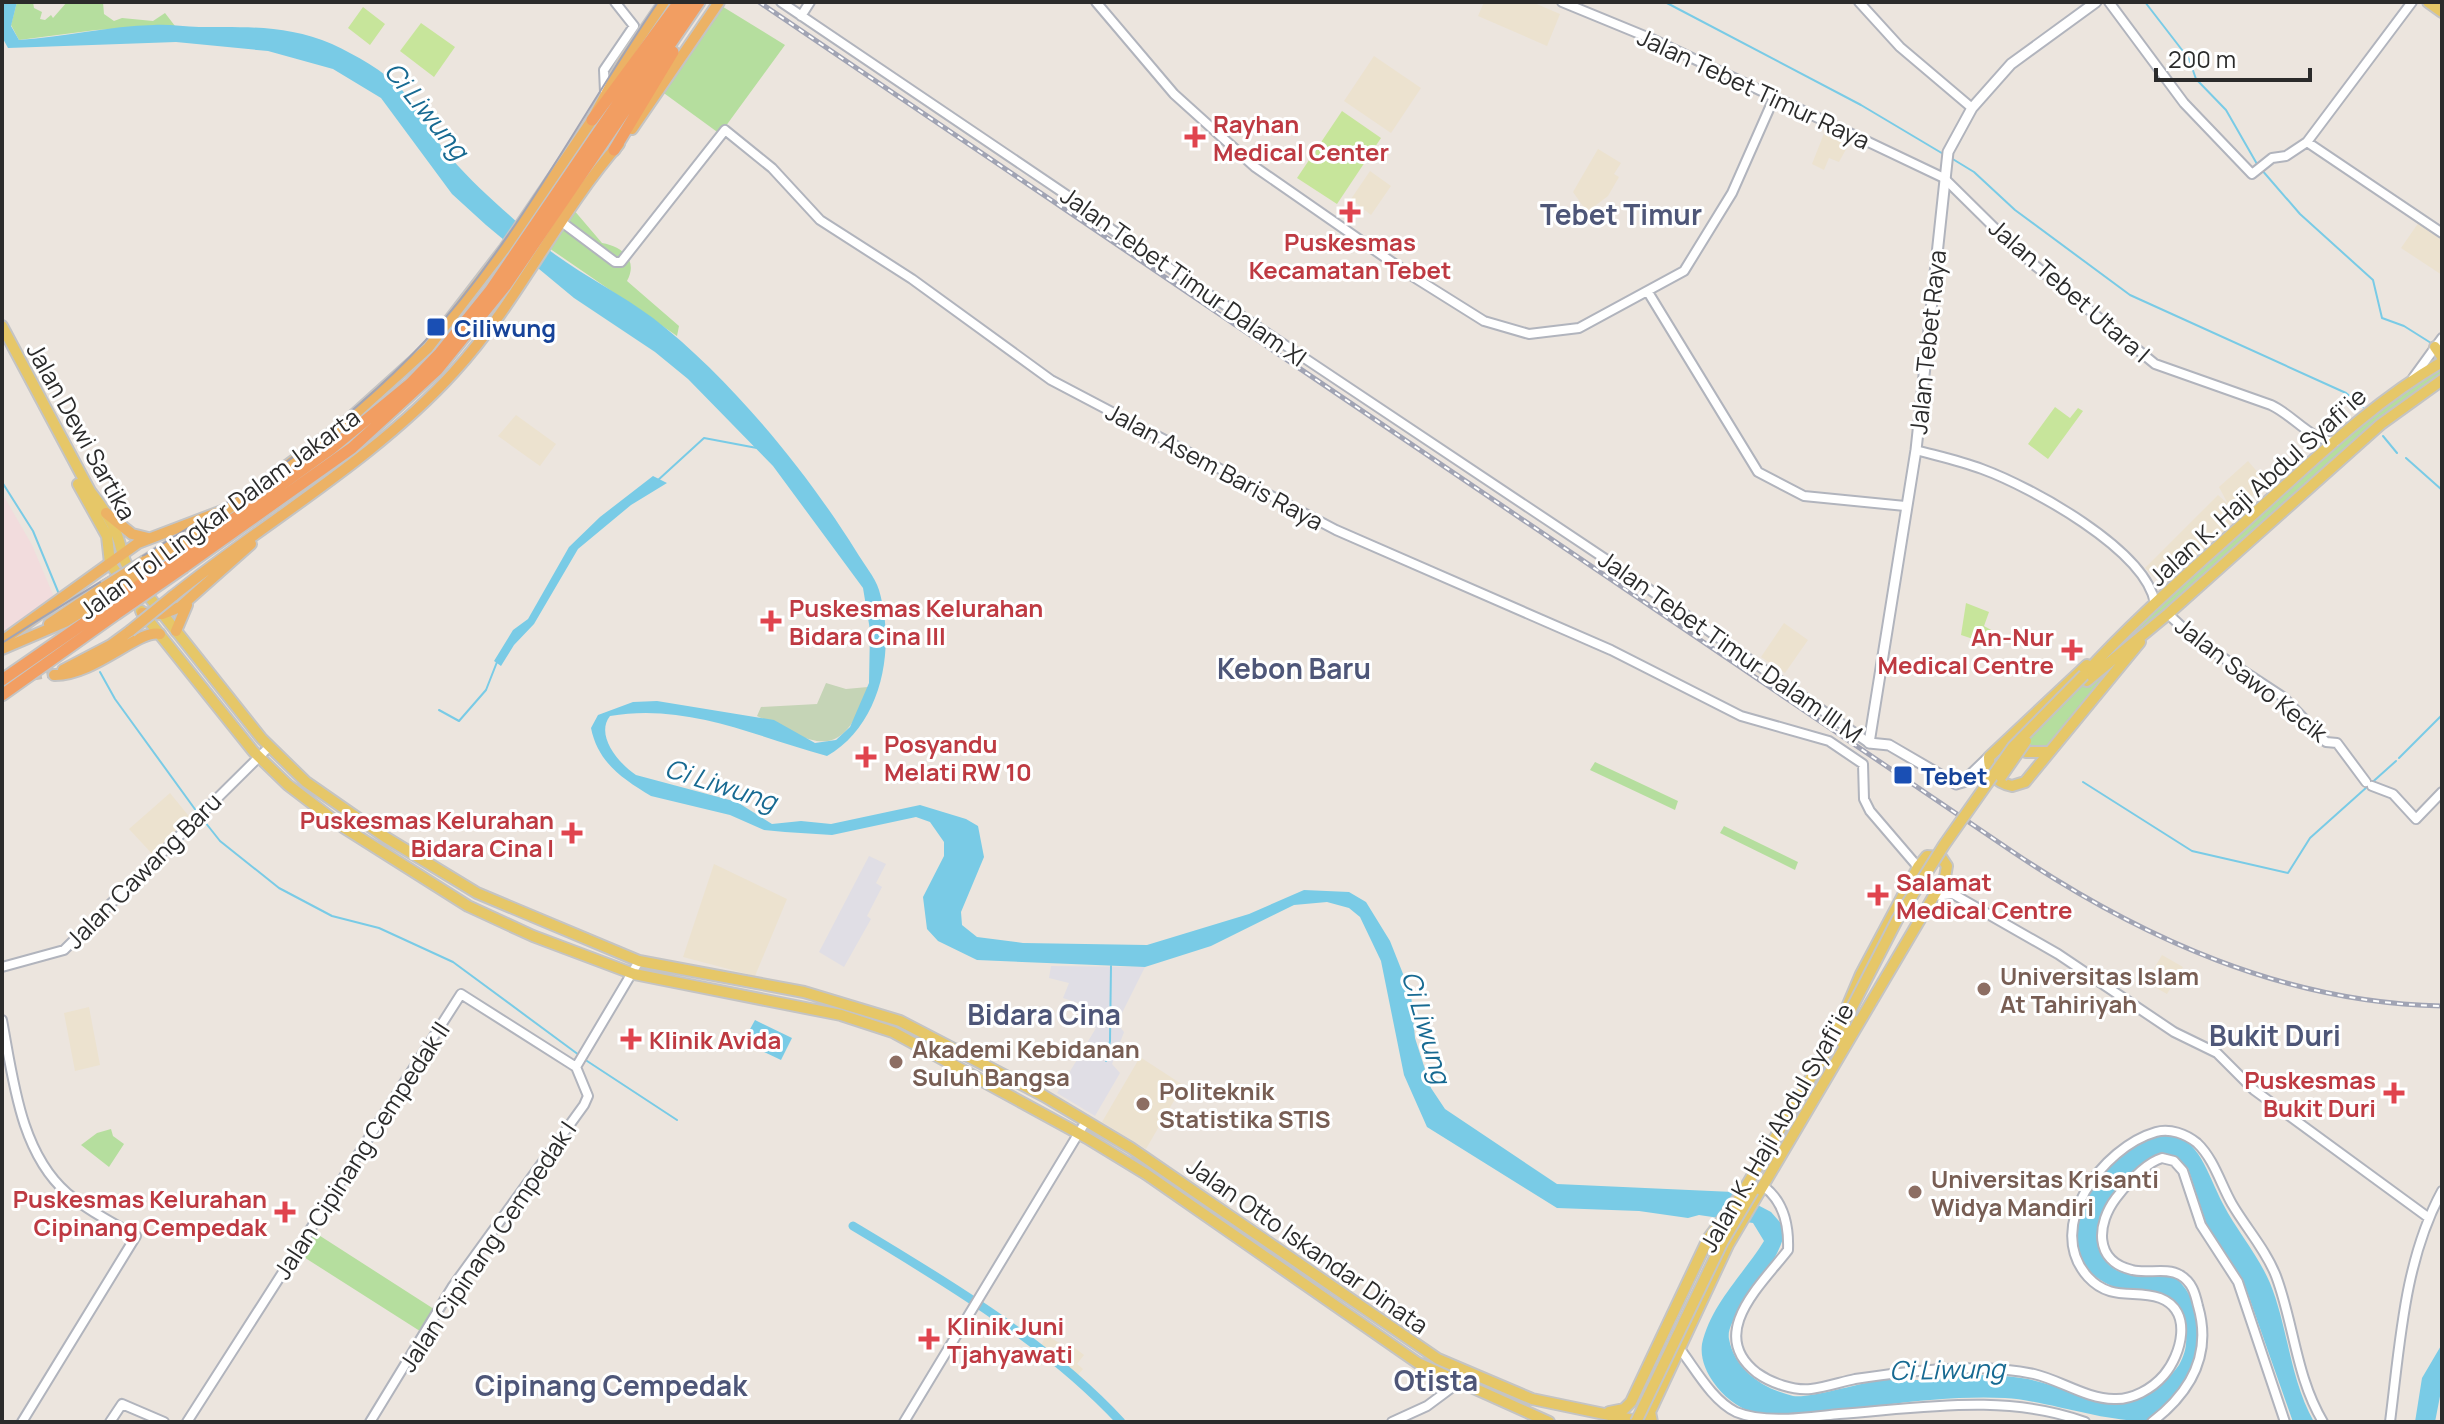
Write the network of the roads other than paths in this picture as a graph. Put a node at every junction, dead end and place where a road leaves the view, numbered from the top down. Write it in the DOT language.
graph roads {
  1 [pos="615,2"];
  2 [pos="664,2"];
  3 [pos="679,2"];
  4 [pos="687,2"];
  5 [pos="700,2"];
  6 [pos="719,2"];
  7 [pos="781,2"];
  8 [pos="810,2"];
  9 [pos="1096,2"];
  10 [pos="1562,2"];
  11 [pos="1859,2"];
  12 [pos="2096,2"];
  13 [pos="2109,2"];
  14 [pos="2412,2"];
  15 [pos="2428,2"];
  16 [pos="2442,12"];
  17 [pos="801,16"];
  18 [pos="605,92"];
  19 [pos="1774,98"];
  20 [pos="1972,108"];
  21 [pos="592,120"];
  22 [pos="2307,142"];
  23 [pos="614,150"];
  24 [pos="1944,178"];
  25 [pos="563,223"];
  26 [pos="2442,233"];
  27 [pos="540,237"];
  28 [pos="520,256"];
  29 [pos="1648,292"];
  30 [pos="2,326"];
  31 [pos="2,341"];
  32 [pos="2438,342"];
  33 [pos="2442,359"];
  34 [pos="2413,378"];
  35 [pos="2442,380"];
  36 [pos="2335,442"];
  37 [pos="1916,450"];
  38 [pos="1905,506"];
  39 [pos="232,509"];
  40 [pos="106,513"];
  41 [pos="262,530"];
  42 [pos="119,540"];
  43 [pos="143,540"];
  44 [pos="1588,547"];
  45 [pos="120,556"];
  46 [pos="110,563"];
  47 [pos="193,597"];
  48 [pos="110,600"];
  49 [pos="2155,603"];
  50 [pos="142,613"];
  51 [pos="155,613"];
  52 [pos="2168,614"];
  53 [pos="2152,628"];
  54 [pos="176,631"];
  55 [pos="136,634"];
  56 [pos="160,634"];
  57 [pos="2,641"];
  58 [pos="2,649"];
  59 [pos="2106,651"];
  60 [pos="54,674"];
  61 [pos="2086,678"];
  62 [pos="2,680"];
  63 [pos="2,695"];
  64 [pos="2015,731"];
  65 [pos="1869,743"];
  66 [pos="269,747"];
  67 [pos="2047,752"];
  68 [pos="258,756"];
  69 [pos="1989,757"];
  70 [pos="1961,783"];
  71 [pos="2442,792"];
  72 [pos="1918,867"];
  73 [pos="1945,877"];
  74 [pos="1906,888"];
  75 [pos="1953,894"];
  76 [pos="1931,899"];
  77 [pos="639,961"];
  78 [pos="2,967"];
  79 [pos="634,974"];
  80 [pos="2,1020"];
  81 [pos="1849,1022"];
  82 [pos="1833,1040"];
  83 [pos="1836,1060"];
  84 [pos="578,1063"];
  85 [pos="1086,1121"];
  86 [pos="1078,1134"];
  87 [pos="1752,1190"];
  88 [pos="2442,1191"];
  89 [pos="2429,1218"];
  90 [pos="1680,1349"];
  91 [pos="1651,1361"];
  92 [pos="1668,1372"];
  93 [pos="1458,1383"];
  94 [pos="1607,1412"];
  95 [pos="22,1422"];
  96 [pos="110,1422"];
  97 [pos="164,1422"];
  98 [pos="187,1422"];
  99 [pos="370,1422"];
  100 [pos="904,1422"];
  101 [pos="1392,1422"];
  102 [pos="1549,1422"];
  103 [pos="1629,1422"];
  104 [pos="1636,1422"];
  105 [pos="1643,1422"];
  106 [pos="1652,1422"];
  107 [pos="2085,1422"];
  108 [pos="2152,1422"];
  109 [pos="2285,1422"];
  110 [pos="2323,1422"];
  111 [pos="2390,1422"];
  1 -- 18 [label="street"];
  2 -- 18 [label="highway"];
  3 -- 21 [label="highway"];
  4 -- 27 [label="highway, Jalan Tol Lingkar Dalam Jakarta"];
  5 -- 23 [label="highway"];
  5 -- 27 [label="highway, Jalan Tol Lingkar Dalam Jakarta"];
  6 -- 23 [label="highway"];
  7 -- 17 [label="street, Jalan Tebet Timur Dalam XI"];
  8 -- 17 [label="street"];
  9 -- 29 [label="street"];
  10 -- 19 [label="street, Jalan Tebet Timur Raya"];
  11 -- 20 [label="street"];
  12 -- 20 [label="main road, Jalan Tebet Raya"];
  13 -- 22 [label="street"];
  14 -- 22 [label="street"];
  15 -- 16 [label="main road"];
  17 -- 44 [label="street, Jalan Tebet Timur Dalam XI"];
  18 -- 21 [label="highway"];
  19 -- 24 [label="street, Jalan Tebet Timur Raya"];
  19 -- 29 [label="street"];
  20 -- 24 [label="main road, Jalan Tebet Raya"];
  21 -- 28 [label="highway"];
  22 -- 26 [label="street"];
  23 -- 25 [label="highway"];
  24 -- 36 [label="street, Jalan Tebet Utara I"];
  24 -- 37 [label="main road, Jalan Tebet Raya"];
  25 -- 27 [label="highway"];
  25 -- 72 [label="street, Jalan Asem Baris Raya"];
  27 -- 28 [label="highway, Jalan Tol Lingkar Dalam Jakarta"];
  27 -- 28 [label="highway"];
  28 -- 39 [label="highway"];
  28 -- 41 [label="highway"];
  28 -- 48 [label="highway, Jalan Tol Lingkar Dalam Jakarta, bridge"];
  29 -- 38 [label="street"];
  30 -- 40 [label="main road, Jalan Dewi Sartika"];
  31 -- 46 [label="main road, Jalan Dewi Sartika"];
  32 -- 33 [label="main road"];
  32 -- 34 [label="street"];
  33 -- 34 [label="main road, Jalan K. Haji Abdul Syafi'ie"];
  34 -- 36 [label="main road, Jalan K. Haji Abdul Syafi'ie"];
  35 -- 52 [label="main road, Jalan K. Haji Abdul Syafi'ie"];
  36 -- 49 [label="main road, Jalan K. Haji Abdul Syafi'ie"];
  37 -- 38 [label="main road, Jalan Tebet Raya"];
  37 -- 49 [label="street"];
  38 -- 65 [label="main road, Jalan Tebet Raya"];
  39 -- 43 [label="highway"];
  39 -- 48 [label="highway, bridge"];
  40 -- 42 [label="main road, Jalan Dewi Sartika"];
  40 -- 43 [label="highway"];
  41 -- 47 [label="highway"];
  41 -- 55 [label="highway, bridge"];
  42 -- 43 [label="highway"];
  42 -- 45 [label="main road, Jalan Dewi Sartika"];
  43 -- 45 [label="highway"];
  44 -- 65 [label="street, Jalan Tebet Timur Dalam III M"];
  45 -- 46 [label="highway"];
  45 -- 51 [label="main road, Jalan Otto Iskandar Dinata"];
  46 -- 50 [label="main road"];
  46 -- 57 [label="highway"];
  47 -- 51 [label="highway"];
  47 -- 54 [label="highway"];
  48 -- 58 [label="highway"];
  48 -- 62 [label="highway, Jalan Tol Lingkar Dalam Jakarta"];
  48 -- 63 [label="highway, Jalan Tol Lingkar Dalam Jakarta"];
  49 -- 59 [label="main road, Jalan K. Haji Abdul Syafi'ie"];
  50 -- 51 [label="highway"];
  51 -- 54 [label="main road, Jalan Otto Iskandar Dinata"];
  51 -- 55 [label="highway"];
  51 -- 56 [label="main road, Jalan Otto Iskandar Dinata"];
  52 -- 53 [label="main road, Jalan K. Haji Abdul Syafi'ie"];
  52 -- 71 [label="street, Jalan Sawo Kecik"];
  53 -- 61 [label="main road, Jalan K. Haji Abdul Syafi'ie"];
  53 -- 67 [label="main road, Jalan K. Haji Abdul Syafi'ie"];
  54 -- 66 [label="main road, Jalan Otto Iskandar Dinata"];
  55 -- 56 [label="highway"];
  55 -- 60 [label="highway"];
  56 -- 68 [label="main road, Jalan Otto Iskandar Dinata"];
  59 -- 61 [label="main road, Jalan K. Haji Abdul Syafi'ie"];
  59 -- 64 [label="main road, Jalan K. Haji Abdul Syafi'ie"];
  61 -- 81 [label="main road, Jalan K. Haji Abdul Syafi'ie, bridge"];
  64 -- 67 [label="main road"];
  64 -- 69 [label="main road, Jalan K. Haji Abdul Syafi'ie"];
  65 -- 70 [label="main road, Jalan Tebet Timur Dalam III M"];
  66 -- 68 [label="street, Jalan Cawang Baru"];
  66 -- 77 [label="main road, Jalan Otto Iskandar Dinata"];
  67 -- 69 [label="main road, Jalan K. Haji Abdul Syafi'ie"];
  68 -- 78 [label="street, Jalan Cawang Baru"];
  68 -- 79 [label="main road, Jalan Otto Iskandar Dinata"];
  69 -- 70 [label="main road, Jalan K. Haji Abdul Syafi'ie"];
  72 -- 73 [label="main road"];
  72 -- 74 [label="main road, Jalan K. Haji Abdul Syafi'ie"];
  73 -- 75 [label="street"];
  73 -- 76 [label="main road, Jalan K. Haji Abdul Syafi'ie"];
  74 -- 76 [label="main road"];
  74 -- 82 [label="main road, Jalan K. Haji Abdul Syafi'ie"];
  75 -- 76 [label="street"];
  75 -- 89 [label="street"];
  76 -- 83 [label="main road, Jalan K. Haji Abdul Syafi'ie"];
  77 -- 79 [label="street"];
  77 -- 85 [label="main road, Jalan Otto Iskandar Dinata"];
  79 -- 84 [label="street"];
  79 -- 86 [label="main road, Jalan Otto Iskandar Dinata"];
  80 -- 95 [label="street"];
  81 -- 82 [label="main road, Jalan K. Haji Abdul Syafi'ie"];
  81 -- 83 [label="main road, Jalan K. Haji Abdul Syafi'ie"];
  82 -- 87 [label="main road, Jalan K. Haji Abdul Syafi'ie"];
  83 -- 87 [label="main road, Jalan K. Haji Abdul Syafi'ie"];
  84 -- 98 [label="street, Jalan Cipinang Cempedak II"];
  84 -- 99 [label="street, Jalan Cipinang Cempedak I"];
  85 -- 86 [label="street"];
  85 -- 94 [label="main road, Jalan Otto Iskandar Dinata"];
  86 -- 93 [label="main road, Jalan Otto Iskandar Dinata"];
  86 -- 100 [label="street"];
  87 -- 90 [label="main road, Jalan K. Haji Abdul Syafi'ie"];
  87 -- 91 [label="main road, Jalan K. Haji Abdul Syafi'ie, bridge"];
  87 -- 103 [label="main road, bridge"];
  87 -- 104 [label="main road, bridge"];
  87 -- 110 [label="street"];
  88 -- 89 [label="street"];
  89 -- 111 [label="street"];
  90 -- 92 [label="main road, Jalan K. Haji Abdul Syafi'ie"];
  90 -- 107 [label="street"];
  91 -- 92 [label="main road"];
  91 -- 94 [label="main road, Jalan K. Haji Abdul Syafi'ie"];
  92 -- 106 [label="main road, Jalan K. Haji Abdul Syafi'ie"];
  93 -- 101 [label="street"];
  93 -- 102 [label="main road, Jalan Otto Iskandar Dinata"];
  94 -- 105 [label="main road, Jalan Otto Iskandar Dinata"];
  96 -- 97 [label="street"];
  108 -- 109 [label="street"];
}
